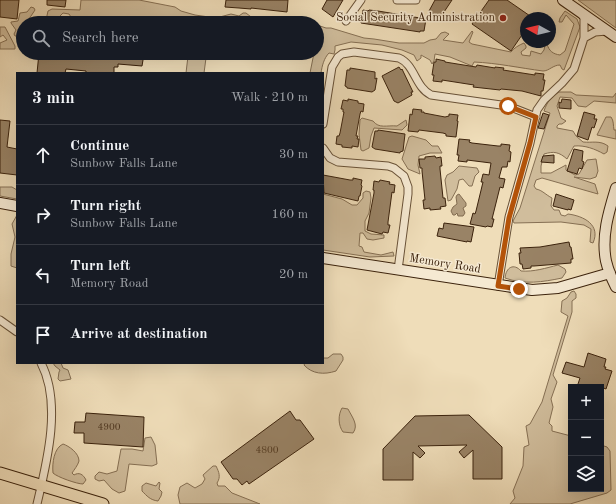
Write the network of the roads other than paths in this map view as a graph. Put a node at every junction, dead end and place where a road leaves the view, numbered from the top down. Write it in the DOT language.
graph roads {
  1 [pos="361,0"];
  2 [pos="397,0"];
  3 [pos="416,0"];
  4 [pos="564,0"];
  5 [pos="580,12"];
  6 [pos="346,22"];
  7 [pos="607,31"];
  8 [pos="616,37"];
  9 [pos="584,38"];
  10 [pos="536,117"];
  11 [pos="324,118"];
  12 [pos="324,149"];
  13 [pos="616,188"];
  14 [pos="0,203"];
  15 [pos="16,206"];
  16 [pos="324,258"];
  17 [pos="398,270"];
  18 [pos="610,273"];
  19 [pos="498,286"];
  20 [pos="616,287"];
  21 [pos="0,320"];
  22 [pos="16,331"];
  23 [pos="41,364"];
  24 [pos="0,473"];
  25 [pos="41,486"];
  26 [pos="38,504"];
  27 [pos="103,504"];
  1 -- 6 [label="street"];
  2 -- 3 [label="street"];
  4 -- 5 [label="street"];
  5 -- 7 [label="street"];
  5 -- 9 [label="street"];
  7 -- 8 [label="street"];
  7 -- 9 [label="street"];
  9 -- 10 [label="street"];
  10 -- 11 [label="street"];
  10 -- 19 [label="street"];
  12 -- 17 [label="street"];
  13 -- 18 [label="street"];
  14 -- 15 [label="street"];
  16 -- 17 [label="street, Memory Road"];
  17 -- 19 [label="street, Memory Road"];
  18 -- 19 [label="street, Memory Road"];
  18 -- 20 [label="street"];
  21 -- 22 [label="street"];
  23 -- 25 [label="street"];
  24 -- 25 [label="main road"];
  25 -- 26 [label="street"];
  25 -- 27 [label="main road"];
}
